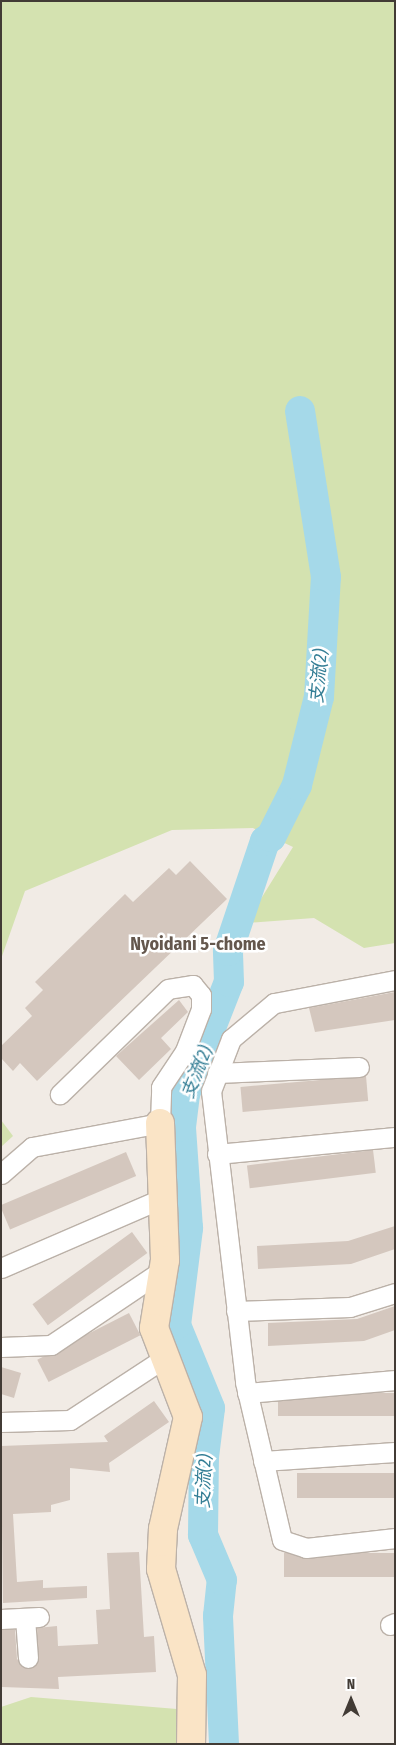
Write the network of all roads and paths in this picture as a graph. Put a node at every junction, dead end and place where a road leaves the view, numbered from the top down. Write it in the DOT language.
graph roads {
  1 [pos="395,980"];
  2 [pos="359,1067"];
  3 [pos="217,1073"];
  4 [pos="60,1094"];
  5 [pos="160,1123"];
  6 [pos="394,1140"];
  7 [pos="217,1154"];
  8 [pos="1,1174"];
  9 [pos="163,1198"];
  10 [pos="1,1268"];
  11 [pos="164,1269"];
  12 [pos="395,1293"];
  13 [pos="236,1311"];
  14 [pos="1,1347"];
  15 [pos="166,1357"];
  16 [pos="395,1380"];
  17 [pos="247,1392"];
  18 [pos="1,1422"];
  19 [pos="395,1452"];
  20 [pos="263,1460"];
  21 [pos="395,1538"];
  22 [pos="1,1619"];
  23 [pos="28,1658"];
  24 [pos="191,1744"];
  1 -- 3 [label="street"];
  2 -- 3 [label="street"];
  3 -- 7 [label="street"];
  4 -- 5 [label="street"];
  5 -- 8 [label="street"];
  5 -- 9 [label="street"];
  6 -- 7 [label="street"];
  7 -- 13 [label="street"];
  9 -- 10 [label="street"];
  9 -- 11 [label="street"];
  11 -- 14 [label="street"];
  11 -- 15 [label="street"];
  12 -- 13 [label="street"];
  13 -- 17 [label="street"];
  15 -- 18 [label="street"];
  15 -- 24 [label="street"];
  16 -- 17 [label="street"];
  17 -- 20 [label="street"];
  19 -- 20 [label="street"];
  20 -- 21 [label="street"];
  22 -- 23 [label="street"];
}
